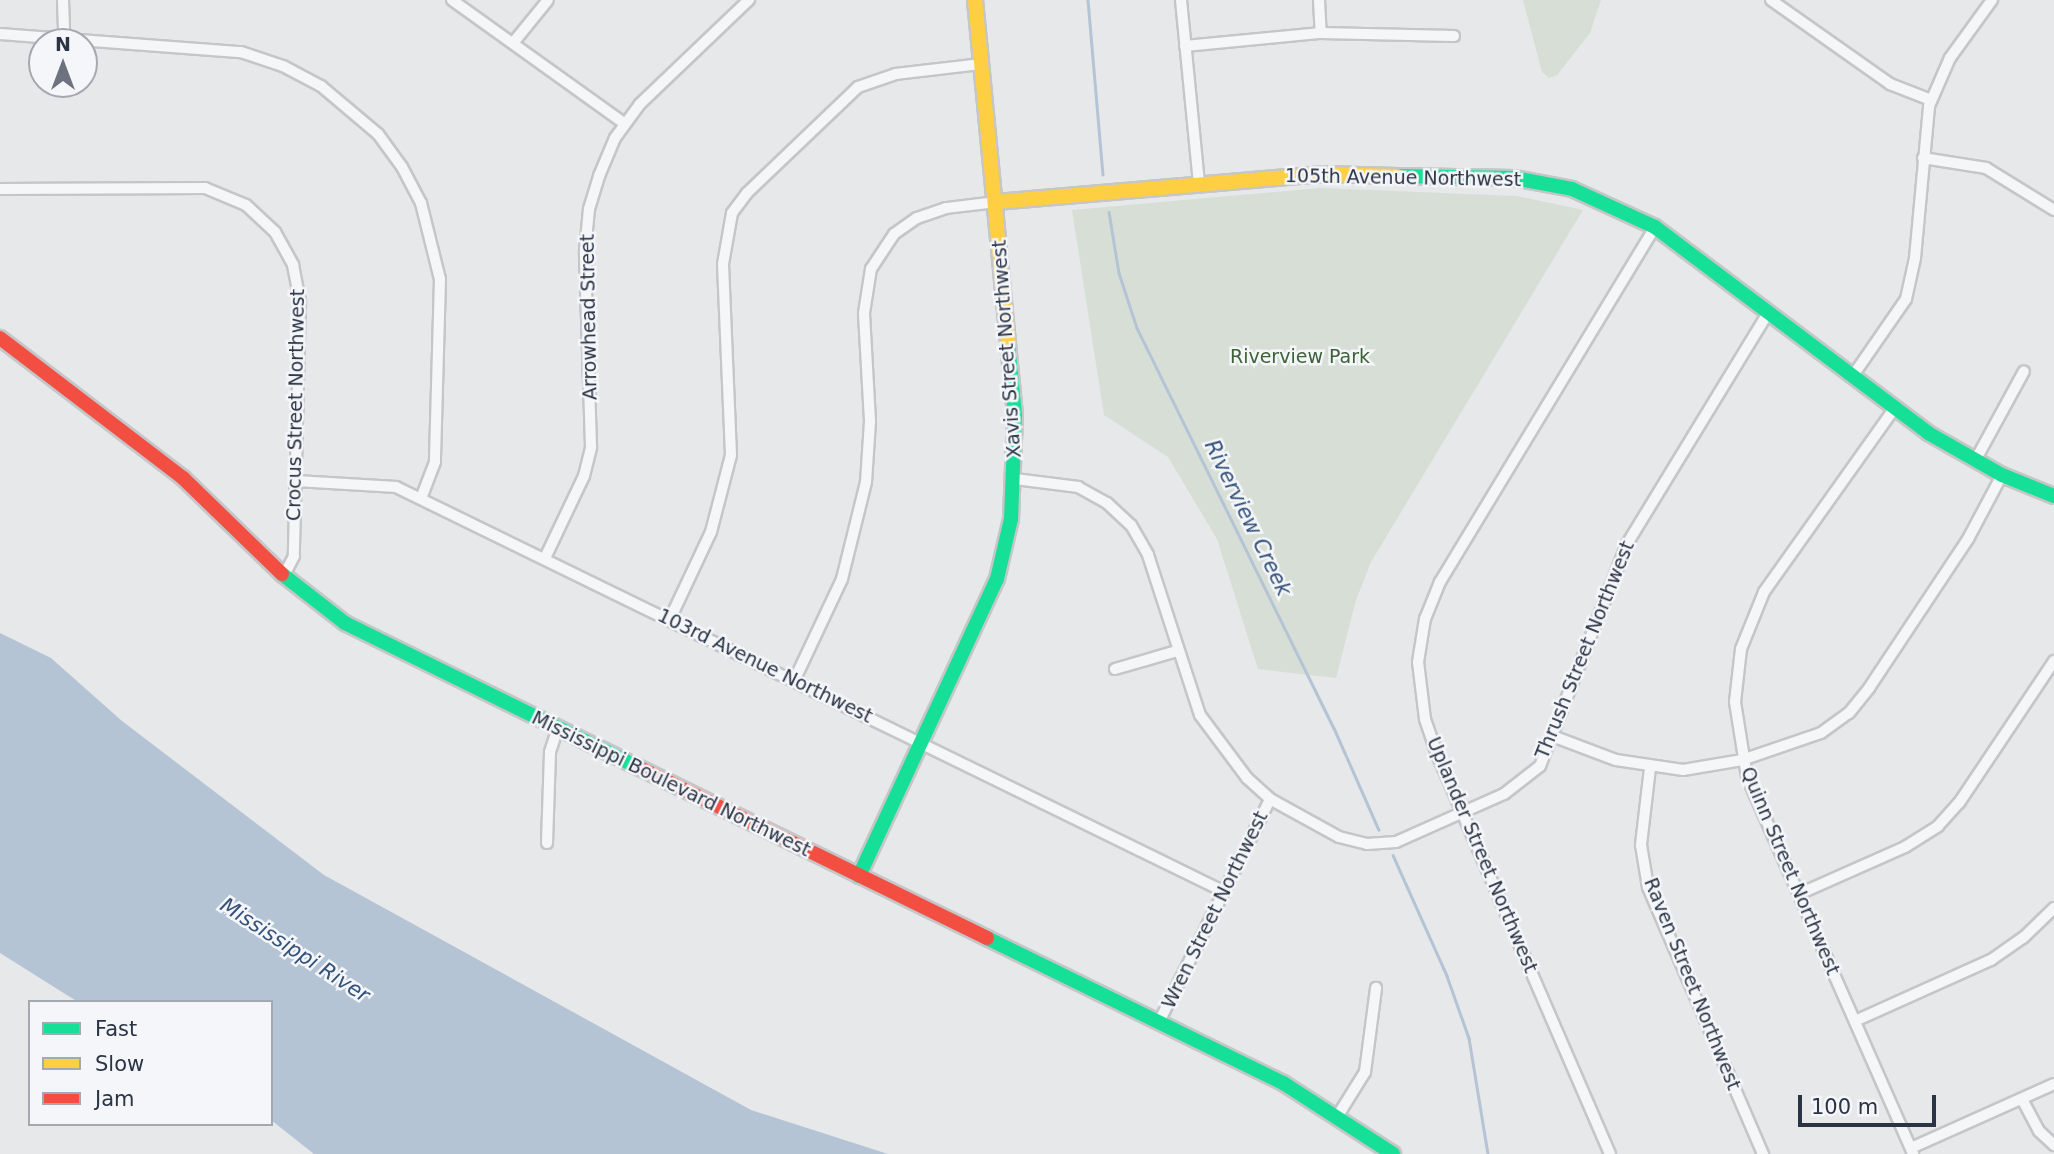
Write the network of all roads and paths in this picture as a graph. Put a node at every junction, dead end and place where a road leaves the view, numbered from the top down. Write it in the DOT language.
graph roads {
  1 [pos="63,0"];
  2 [pos="452,0"];
  3 [pos="548,0"];
  4 [pos="749,0"];
  5 [pos="975,0"];
  6 [pos="1181,0"];
  7 [pos="1319,0"];
  8 [pos="1771,0"];
  9 [pos="1992,0"];
  10 [pos="64,28"];
  11 [pos="1321,33"];
  12 [pos="0,34"];
  13 [pos="28,35"];
  14 [pos="1454,36"];
  15 [pos="98,39"];
  16 [pos="513,43"];
  17 [pos="1185,46"];
  18 [pos="981,64"];
  19 [pos="1931,100"];
  20 [pos="624,123"];
  21 [pos="1923,158"];
  22 [pos="1199,184"];
  23 [pos="0,189"];
  24 [pos="996,202"];
  25 [pos="2054,210"];
  26 [pos="1655,227"];
  27 [pos="1768,313"];
  28 [pos="0,338"];
  29 [pos="2024,371"];
  30 [pos="1852,377"];
  31 [pos="1894,409"];
  32 [pos="1975,461"];
  33 [pos="2002,475"];
  34 [pos="1015,479"];
  35 [pos="297,481"];
  36 [pos="2054,496"];
  37 [pos="421,498"];
  38 [pos="545,558"];
  39 [pos="284,576"];
  40 [pos="670,619"];
  41 [pos="1177,651"];
  42 [pos="2054,662"];
  43 [pos="1115,669"];
  44 [pos="794,681"];
  45 [pos="558,728"];
  46 [pos="1555,737"];
  47 [pos="922,743"];
  48 [pos="1742,760"];
  49 [pos="1650,768"];
  50 [pos="1270,799"];
  51 [pos="1462,814"];
  52 [pos="547,843"];
  53 [pos="859,876"];
  54 [pos="1223,891"];
  55 [pos="1799,894"];
  56 [pos="2054,908"];
  57 [pos="1376,988"];
  58 [pos="1855,1021"];
  59 [pos="1159,1022"];
  60 [pos="2054,1084"];
  61 [pos="2022,1099"];
  62 [pos="1337,1117"];
  63 [pos="2054,1145"];
  64 [pos="1912,1151"];
  65 [pos="1393,1154"];
  66 [pos="1610,1154"];
  67 [pos="1763,1154"];
  1 -- 10 [label="street"];
  2 -- 16 [label="street"];
  3 -- 16 [label="street"];
  4 -- 20 [label="street, Arrowhead Street"];
  5 -- 18 [label="street, Xavis Street Northwest"];
  6 -- 17 [label="street"];
  7 -- 11 [label="street"];
  8 -- 19 [label="street"];
  9 -- 19 [label="street"];
  11 -- 14 [label="street"];
  11 -- 17 [label="street"];
  12 -- 13 [label="street"];
  15 -- 37 [label="street"];
  16 -- 20 [label="street"];
  17 -- 22 [label="street"];
  18 -- 24 [label="street, Xavis Street Northwest"];
  18 -- 40 [label="street"];
  19 -- 21 [label="street"];
  20 -- 38 [label="street, Arrowhead Street"];
  21 -- 25 [label="street"];
  21 -- 30 [label="street"];
  22 -- 24 [label="street, 105th Avenue Northwest"];
  22 -- 26 [label="street, 105th Avenue Northwest"];
  23 -- 35 [label="street, Crocus Street Northwest"];
  24 -- 34 [label="street, Xavis Street Northwest"];
  24 -- 44 [label="street"];
  26 -- 27 [label="street, 105th Avenue Northwest"];
  26 -- 51 [label="street, Uplander Street Northwest"];
  27 -- 30 [label="street, 105th Avenue Northwest"];
  27 -- 46 [label="street, Thrush Street Northwest"];
  28 -- 39 [label="street, Mississippi Boulevard Northwest"];
  29 -- 32 [label="street"];
  30 -- 31 [label="street, 105th Avenue Northwest"];
  31 -- 32 [label="street, 105th Avenue Northwest"];
  31 -- 48 [label="street, Quinn Street Northwest"];
  32 -- 33 [label="street, 105th Avenue Northwest"];
  33 -- 36 [label="street, 105th Avenue Northwest"];
  33 -- 48 [label="street"];
  34 -- 41 [label="street, Thrush Street Northwest"];
  34 -- 47 [label="street, Xavis Street Northwest"];
  35 -- 37 [label="street, 103rd Avenue Northwest"];
  35 -- 39 [label="street, Crocus Street Northwest"];
  37 -- 38 [label="street, 103rd Avenue Northwest"];
  38 -- 40 [label="street, 103rd Avenue Northwest"];
  39 -- 45 [label="street, Mississippi Boulevard Northwest"];
  40 -- 44 [label="street, 103rd Avenue Northwest"];
  41 -- 43 [label="street"];
  41 -- 50 [label="street, Thrush Street Northwest"];
  42 -- 55 [label="street"];
  44 -- 47 [label="street, 103rd Avenue Northwest"];
  45 -- 52 [label="street"];
  45 -- 53 [label="street, Mississippi Boulevard Northwest"];
  46 -- 49 [label="street"];
  46 -- 51 [label="street, Thrush Street Northwest"];
  47 -- 53 [label="street, Xavis Street Northwest"];
  47 -- 54 [label="street, 103rd Avenue Northwest"];
  48 -- 49 [label="street"];
  48 -- 55 [label="street, Quinn Street Northwest"];
  49 -- 67 [label="street, Raven Street Northwest"];
  50 -- 51 [label="street, Thrush Street Northwest"];
  50 -- 54 [label="street, Wren Street Northwest"];
  51 -- 66 [label="street, Uplander Street Northwest"];
  53 -- 59 [label="street, Mississippi Boulevard Northwest"];
  54 -- 59 [label="street, Wren Street Northwest"];
  55 -- 58 [label="street, Quinn Street Northwest"];
  56 -- 58 [label="street"];
  57 -- 62 [label="street"];
  58 -- 64 [label="street, Quinn Street Northwest"];
  59 -- 62 [label="street, Mississippi Boulevard Northwest"];
  60 -- 61 [label="street"];
  61 -- 63 [label="street"];
  61 -- 64 [label="street"];
  62 -- 65 [label="street, Mississippi Boulevard Northwest"];
}
